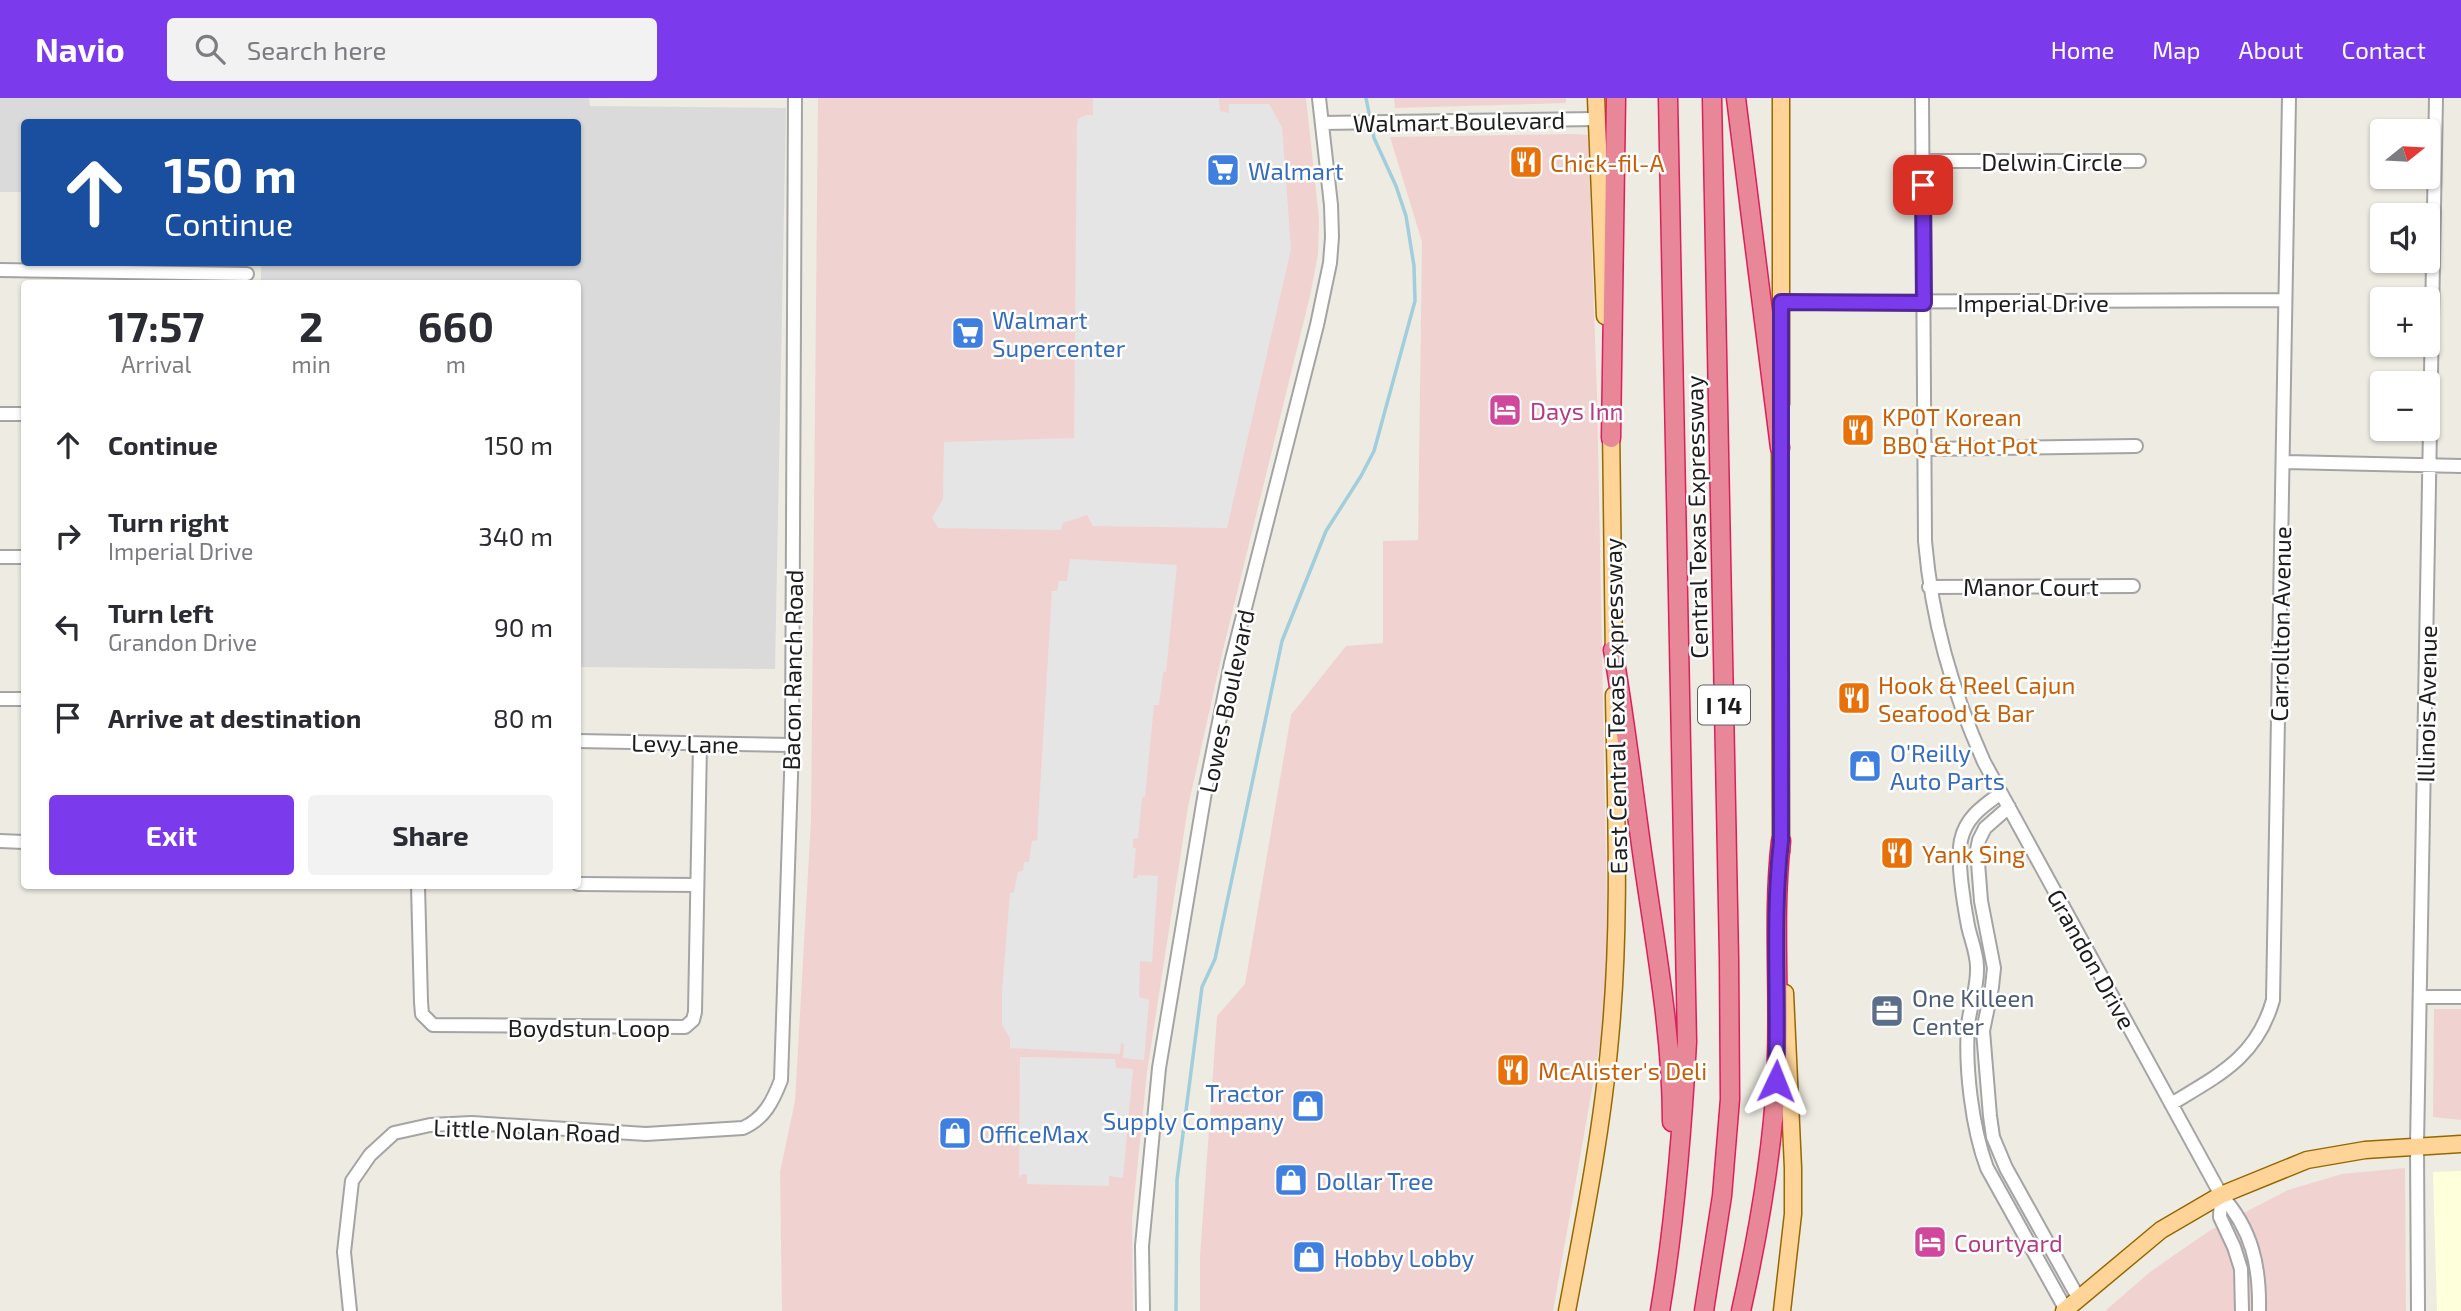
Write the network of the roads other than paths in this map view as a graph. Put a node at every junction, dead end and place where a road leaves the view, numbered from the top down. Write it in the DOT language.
graph roads {
  1 [pos="795,98"];
  2 [pos="1319,98"];
  3 [pos="1596,98"];
  4 [pos="1616,98"];
  5 [pos="1668,98"];
  6 [pos="1712,98"];
  7 [pos="1736,98"];
  8 [pos="1781,98"];
  9 [pos="1922,98"];
  10 [pos="2289,98"];
  11 [pos="2436,98"];
  12 [pos="1596,119"];
  13 [pos="1322,123"];
  14 [pos="1923,161"];
  15 [pos="2140,161"];
  16 [pos="0,270"];
  17 [pos="247,274"];
  18 [pos="185,278"];
  19 [pos="2285,300"];
  20 [pos="1781,302"];
  21 [pos="1924,303"];
  22 [pos="0,414"];
  23 [pos="21,414"];
  24 [pos="1611,439"];
  25 [pos="2136,446"];
  26 [pos="1780,448"];
  27 [pos="1925,449"];
  28 [pos="2283,462"];
  29 [pos="2430,465"];
  30 [pos="2461,466"];
  31 [pos="0,557"];
  32 [pos="21,557"];
  33 [pos="2133,586"];
  34 [pos="1929,587"];
  35 [pos="1613,650"];
  36 [pos="0,699"];
  37 [pos="21,699"];
  38 [pos="581,741"];
  39 [pos="700,744"];
  40 [pos="792,745"];
  41 [pos="2001,793"];
  42 [pos="2009,807"];
  43 [pos="0,841"];
  44 [pos="1781,841"];
  45 [pos="21,842"];
  46 [pos="1978,867"];
  47 [pos="1961,868"];
  48 [pos="581,884"];
  49 [pos="696,885"];
  50 [pos="418,889"];
  51 [pos="1985,930"];
  52 [pos="1970,933"];
  53 [pos="2420,997"];
  54 [pos="2461,997"];
  55 [pos="1985,1056"];
  56 [pos="1969,1062"];
  57 [pos="2171,1104"];
  58 [pos="1990,1116"];
  59 [pos="1974,1118"];
  60 [pos="646,1134"];
  61 [pos="2461,1144"];
  62 [pos="2417,1145"];
  63 [pos="2221,1195"];
  64 [pos="1672,1241"];
  65 [pos="2048,1244"];
  66 [pos="2034,1252"];
  67 [pos="2079,1299"];
  68 [pos="2065,1310"];
  69 [pos="350,1311"];
  70 [pos="1143,1311"];
  71 [pos="1567,1311"];
  72 [pos="1660,1311"];
  73 [pos="1704,1311"];
  74 [pos="1741,1311"];
  75 [pos="1782,1311"];
  76 [pos="2242,1311"];
  77 [pos="2259,1311"];
  78 [pos="2418,1311"];
  1 -- 40 [label="street, Bacon Ranch Road"];
  2 -- 13 [label="street, Lowes Boulevard"];
  3 -- 12 [label="main road, East Central Texas Expressway"];
  4 -- 24 [label="highway"];
  5 -- 64 [label="highway, Central Texas Expressway / I 14"];
  6 -- 73 [label="highway, Central Texas Expressway / I 14"];
  7 -- 26 [label="highway"];
  8 -- 20 [label="main road"];
  9 -- 14 [label="street, Grandon Drive"];
  10 -- 19 [label="street, Carrollton Avenue"];
  11 -- 29 [label="street, Illinois Avenue"];
  12 -- 13 [label="street, Walmart Boulevard"];
  12 -- 24 [label="main road, East Central Texas Expressway"];
  13 -- 70 [label="street, Lowes Boulevard"];
  14 -- 15 [label="street, Delwin Circle"];
  14 -- 21 [label="street, Grandon Drive"];
  16 -- 18 [label="street"];
  17 -- 18 [label="street"];
  19 -- 21 [label="street, Imperial Drive"];
  19 -- 28 [label="street, Carrollton Avenue"];
  20 -- 21 [label="street, Imperial Drive"];
  20 -- 26 [label="main road"];
  21 -- 27 [label="street, Grandon Drive"];
  22 -- 23 [label="street"];
  24 -- 35 [label="main road, East Central Texas Expressway"];
  25 -- 27 [label="street"];
  26 -- 44 [label="main road"];
  27 -- 34 [label="street, Grandon Drive"];
  28 -- 29 [label="street"];
  28 -- 57 [label="street, Carrollton Avenue"];
  29 -- 30 [label="street"];
  29 -- 53 [label="street, Illinois Avenue"];
  31 -- 32 [label="street"];
  33 -- 34 [label="street, Manor Court"];
  34 -- 41 [label="street, Grandon Drive"];
  35 -- 64 [label="highway"];
  35 -- 71 [label="main road, East Central Texas Expressway"];
  36 -- 37 [label="street"];
  38 -- 39 [label="street, Levy Lane"];
  39 -- 40 [label="street, Levy Lane"];
  39 -- 49 [label="street, Boydstun Loop"];
  40 -- 60 [label="street, Bacon Ranch Road"];
  41 -- 42 [label="street, Grandon Drive"];
  41 -- 47 [label="street"];
  42 -- 46 [label="street"];
  42 -- 57 [label="street, Grandon Drive"];
  43 -- 45 [label="street"];
  44 -- 74 [label="highway"];
  44 -- 75 [label="main road"];
  46 -- 47 [label="street"];
  46 -- 51 [label="street"];
  47 -- 52 [label="street"];
  48 -- 49 [label="street"];
  49 -- 50 [label="street, Boydstun Loop"];
  51 -- 52 [label="street"];
  51 -- 55 [label="street"];
  52 -- 56 [label="street"];
  53 -- 54 [label="street"];
  53 -- 62 [label="street, Illinois Avenue"];
  55 -- 56 [label="street"];
  55 -- 58 [label="street"];
  56 -- 59 [label="street"];
  57 -- 63 [label="street, Grandon Drive"];
  58 -- 59 [label="street"];
  58 -- 65 [label="street"];
  59 -- 66 [label="street"];
  60 -- 69 [label="street, Little Nolan Road"];
  61 -- 62 [label="main road"];
  62 -- 63 [label="main road"];
  62 -- 78 [label="street, Illinois Avenue"];
  63 -- 67 [label="main road"];
  63 -- 76 [label="street"];
  63 -- 77 [label="street"];
  64 -- 72 [label="highway, Central Texas Expressway / I 14"];
  65 -- 66 [label="street"];
  65 -- 67 [label="street"];
  66 -- 68 [label="street"];
  67 -- 68 [label="main road"];
}
